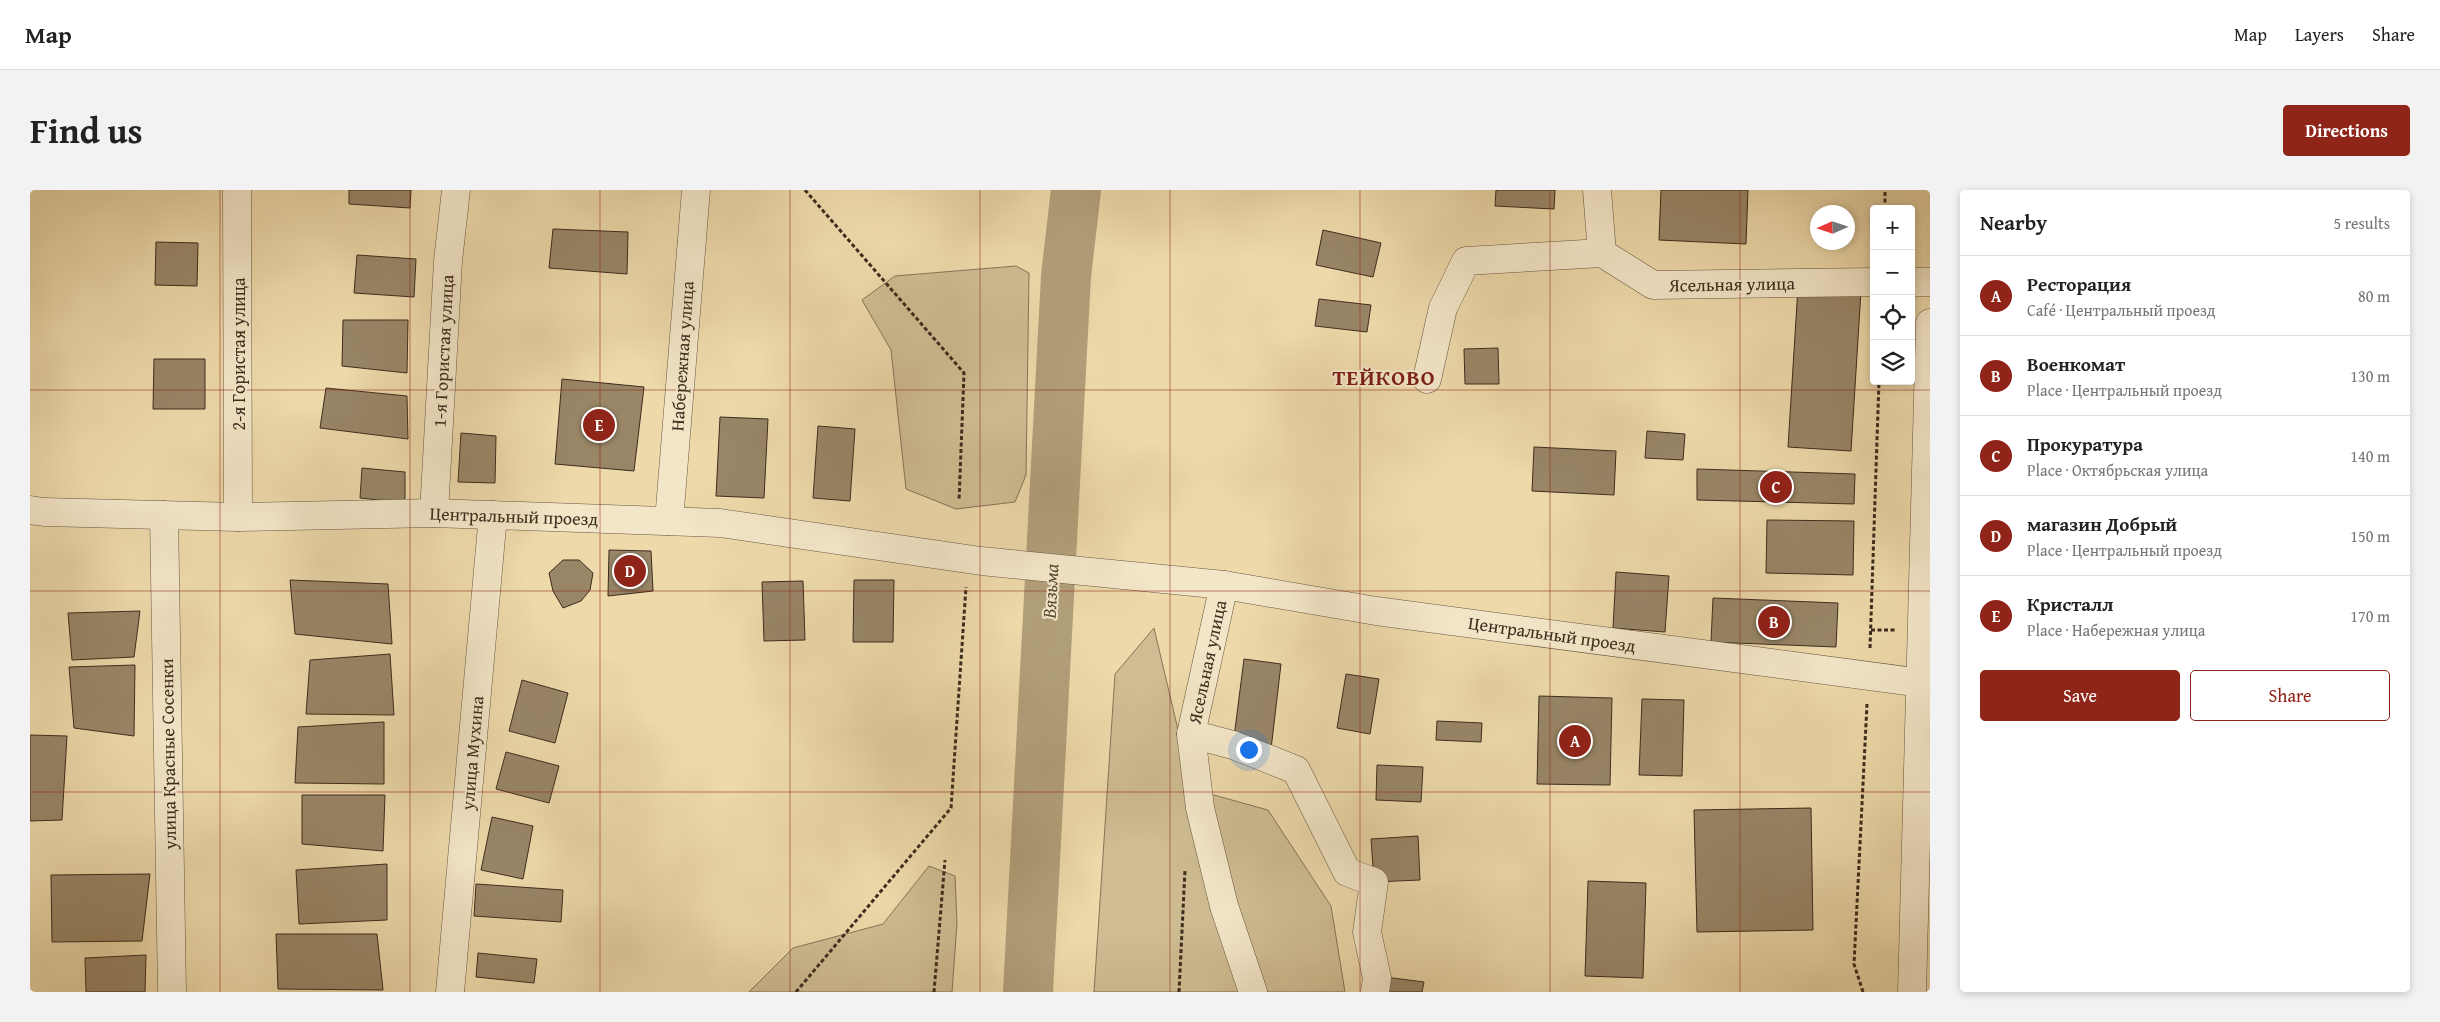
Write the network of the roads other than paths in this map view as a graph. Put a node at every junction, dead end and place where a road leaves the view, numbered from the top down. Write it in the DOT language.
graph roads {
  1 [pos="237,190"];
  2 [pos="456,190"];
  3 [pos="696,190"];
  4 [pos="1597,190"];
  5 [pos="1602,253"];
  6 [pos="1870,282"];
  7 [pos="1915,282"];
  8 [pos="1930,282"];
  9 [pos="1930,323"];
  10 [pos="1427,379"];
  11 [pos="37,511"];
  12 [pos="434,513"];
  13 [pos="164,515"];
  14 [pos="493,515"];
  15 [pos="238,517"];
  16 [pos="669,521"];
  17 [pos="1224,585"];
  18 [pos="1924,684"];
  19 [pos="1191,734"];
  20 [pos="172,992"];
  21 [pos="450,992"];
  22 [pos="1253,992"];
  23 [pos="1375,992"];
  24 [pos="1912,992"];
  1 -- 15 [label="street, 2-я Гористая улица"];
  2 -- 12 [label="street, 1-я Гористая улица"];
  3 -- 16 [label="street, Набережная улица"];
  4 -- 5 [label="street"];
  5 -- 6 [label="street, Ясельная улица"];
  5 -- 10 [label="street"];
  7 -- 8 [label="street"];
  9 -- 18 [label="street"];
  11 -- 13 [label="street, Центральный проезд"];
  12 -- 14 [label="street, Центральный проезд"];
  12 -- 15 [label="street, Центральный проезд"];
  13 -- 15 [label="street, Центральный проезд"];
  13 -- 20 [label="street, улица Красные Сосенки"];
  14 -- 16 [label="street, Центральный проезд"];
  14 -- 21 [label="street, улица Мухина"];
  16 -- 17 [label="street, Центральный проезд"];
  17 -- 18 [label="street, Центральный проезд"];
  17 -- 19 [label="street, Ясельная улица"];
  18 -- 24 [label="street"];
  19 -- 22 [label="street"];
  19 -- 23 [label="street, Ясельная улица"];
}
